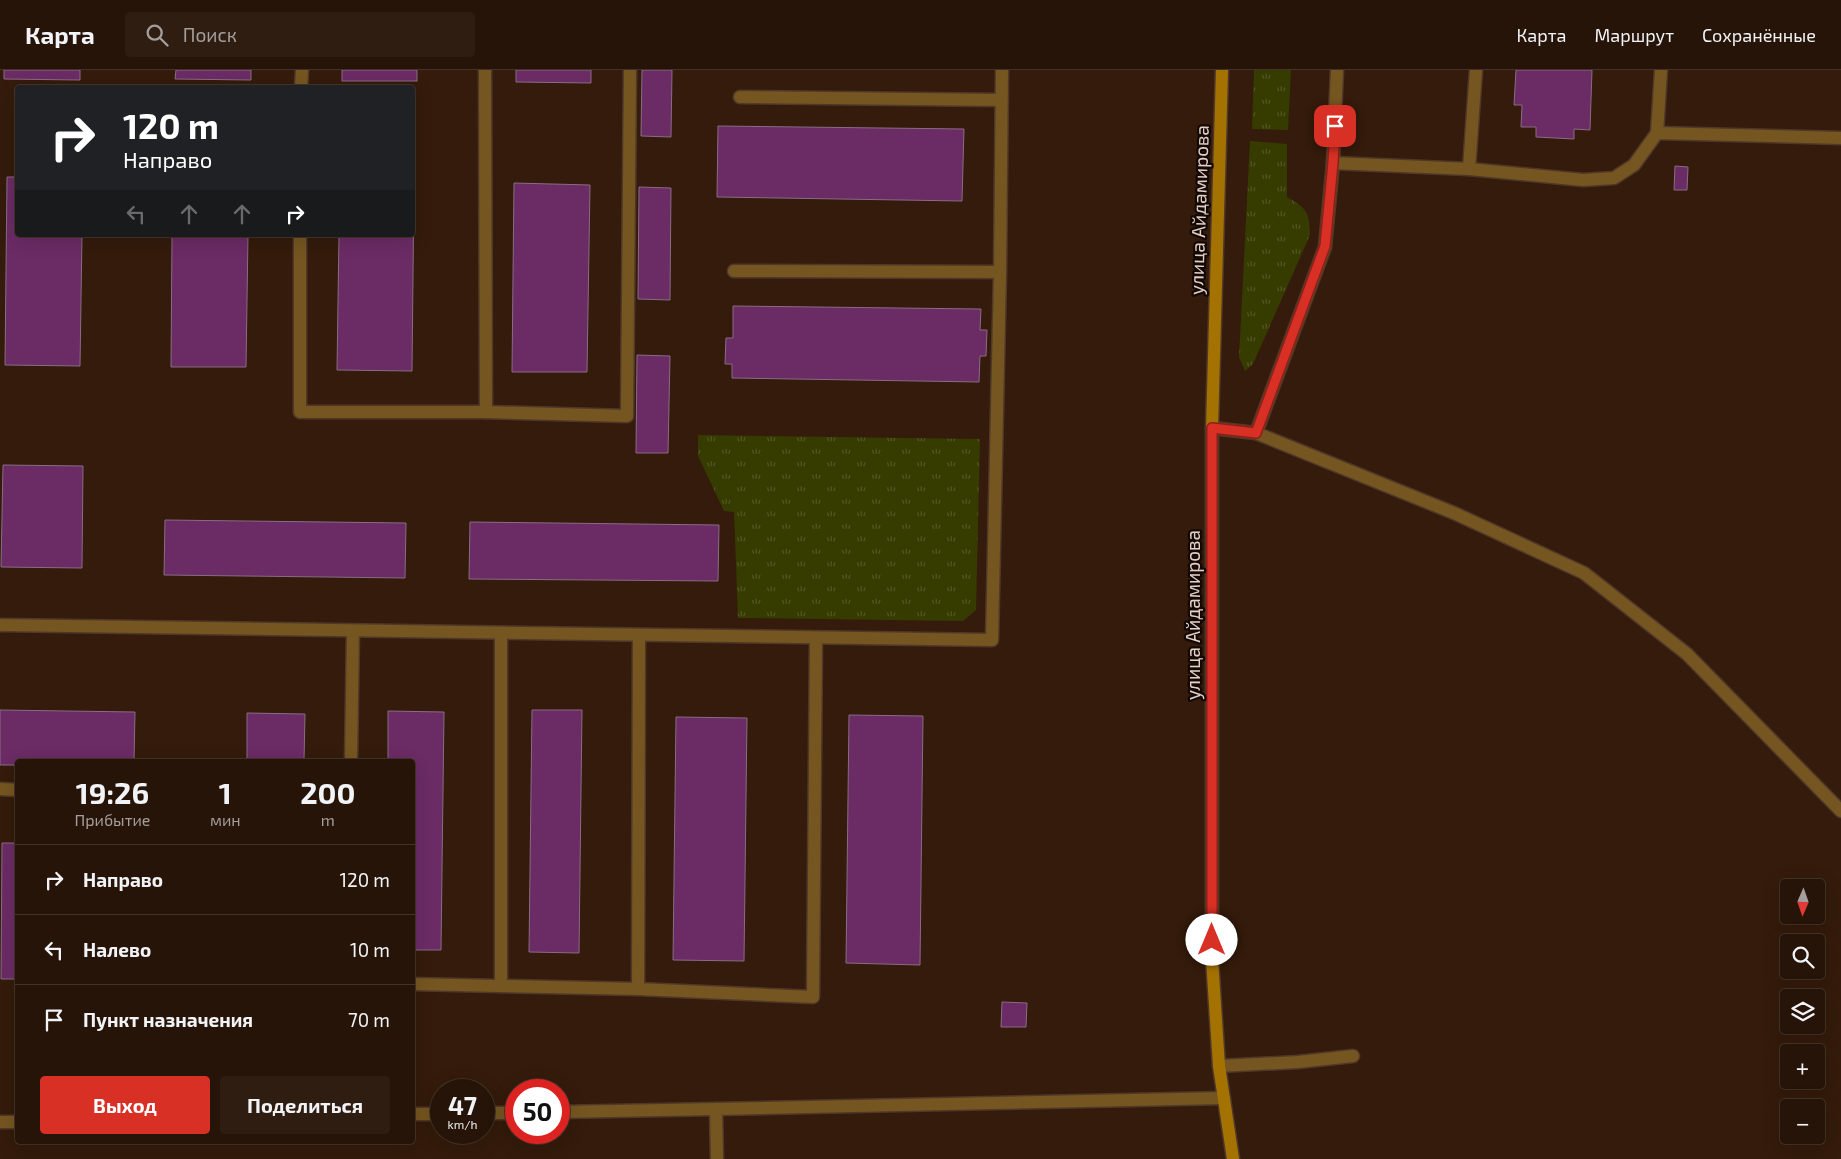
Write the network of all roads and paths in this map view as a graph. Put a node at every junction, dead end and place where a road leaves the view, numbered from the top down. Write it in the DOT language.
graph roads {
  1 [pos="302,70"];
  2 [pos="485,70"];
  3 [pos="630,70"];
  4 [pos="1002,70"];
  5 [pos="1222,70"];
  6 [pos="1337,70"];
  7 [pos="1476,70"];
  8 [pos="1660,70"];
  9 [pos="301,85"];
  10 [pos="740,97"];
  11 [pos="1001,100"];
  12 [pos="1656,133"];
  13 [pos="1841,138"];
  14 [pos="1333,163"];
  15 [pos="1469,169"];
  16 [pos="300,237"];
  17 [pos="734,271"];
  18 [pos="1000,272"];
  19 [pos="486,412"];
  20 [pos="1212,428"];
  21 [pos="1256,433"];
  22 [pos="0,625"];
  23 [pos="354,631"];
  24 [pos="501,633"];
  25 [pos="639,635"];
  26 [pos="816,638"];
  27 [pos="351,759"];
  28 [pos="0,789"];
  29 [pos="15,790"];
  30 [pos="1841,811"];
  31 [pos="415,984"];
  32 [pos="501,986"];
  33 [pos="638,989"];
  34 [pos="1353,1056"];
  35 [pos="1219,1066"];
  36 [pos="1224,1098"];
  37 [pos="716,1109"];
  38 [pos="570,1112"];
  39 [pos="415,1114"];
  40 [pos="430,1114"];
  41 [pos="0,1122"];
  42 [pos="15,1122"];
  43 [pos="717,1159"];
  44 [pos="1233,1159"];
  1 -- 9 [label="lane"];
  2 -- 19 [label="lane"];
  3 -- 19 [label="lane"];
  4 -- 11 [label="lane"];
  5 -- 20 [label="main road, улица Айдамирова"];
  6 -- 14 [label="lane"];
  7 -- 15 [label="lane"];
  8 -- 12 [label="lane"];
  10 -- 11 [label="lane"];
  11 -- 18 [label="lane"];
  12 -- 13 [label="lane"];
  12 -- 15 [label="lane"];
  14 -- 15 [label="lane"];
  14 -- 21 [label="lane"];
  16 -- 19 [label="lane"];
  17 -- 18 [label="lane"];
  18 -- 26 [label="lane"];
  20 -- 21 [label="lane"];
  20 -- 35 [label="main road, улица Айдамирова"];
  21 -- 30 [label="lane"];
  22 -- 23 [label="lane"];
  23 -- 24 [label="lane"];
  23 -- 27 [label="lane"];
  24 -- 25 [label="lane"];
  24 -- 32 [label="lane"];
  25 -- 26 [label="lane"];
  25 -- 33 [label="lane"];
  26 -- 33 [label="lane"];
  28 -- 29 [label="lane"];
  31 -- 32 [label="lane"];
  32 -- 33 [label="lane"];
  34 -- 35 [label="lane"];
  35 -- 36 [label="main road, улица Айдамирова"];
  36 -- 37 [label="lane"];
  36 -- 44 [label="main road, улица Айдамирова"];
  37 -- 38 [label="lane"];
  37 -- 43 [label="lane"];
  39 -- 40 [label="lane"];
  41 -- 42 [label="lane"];
}
